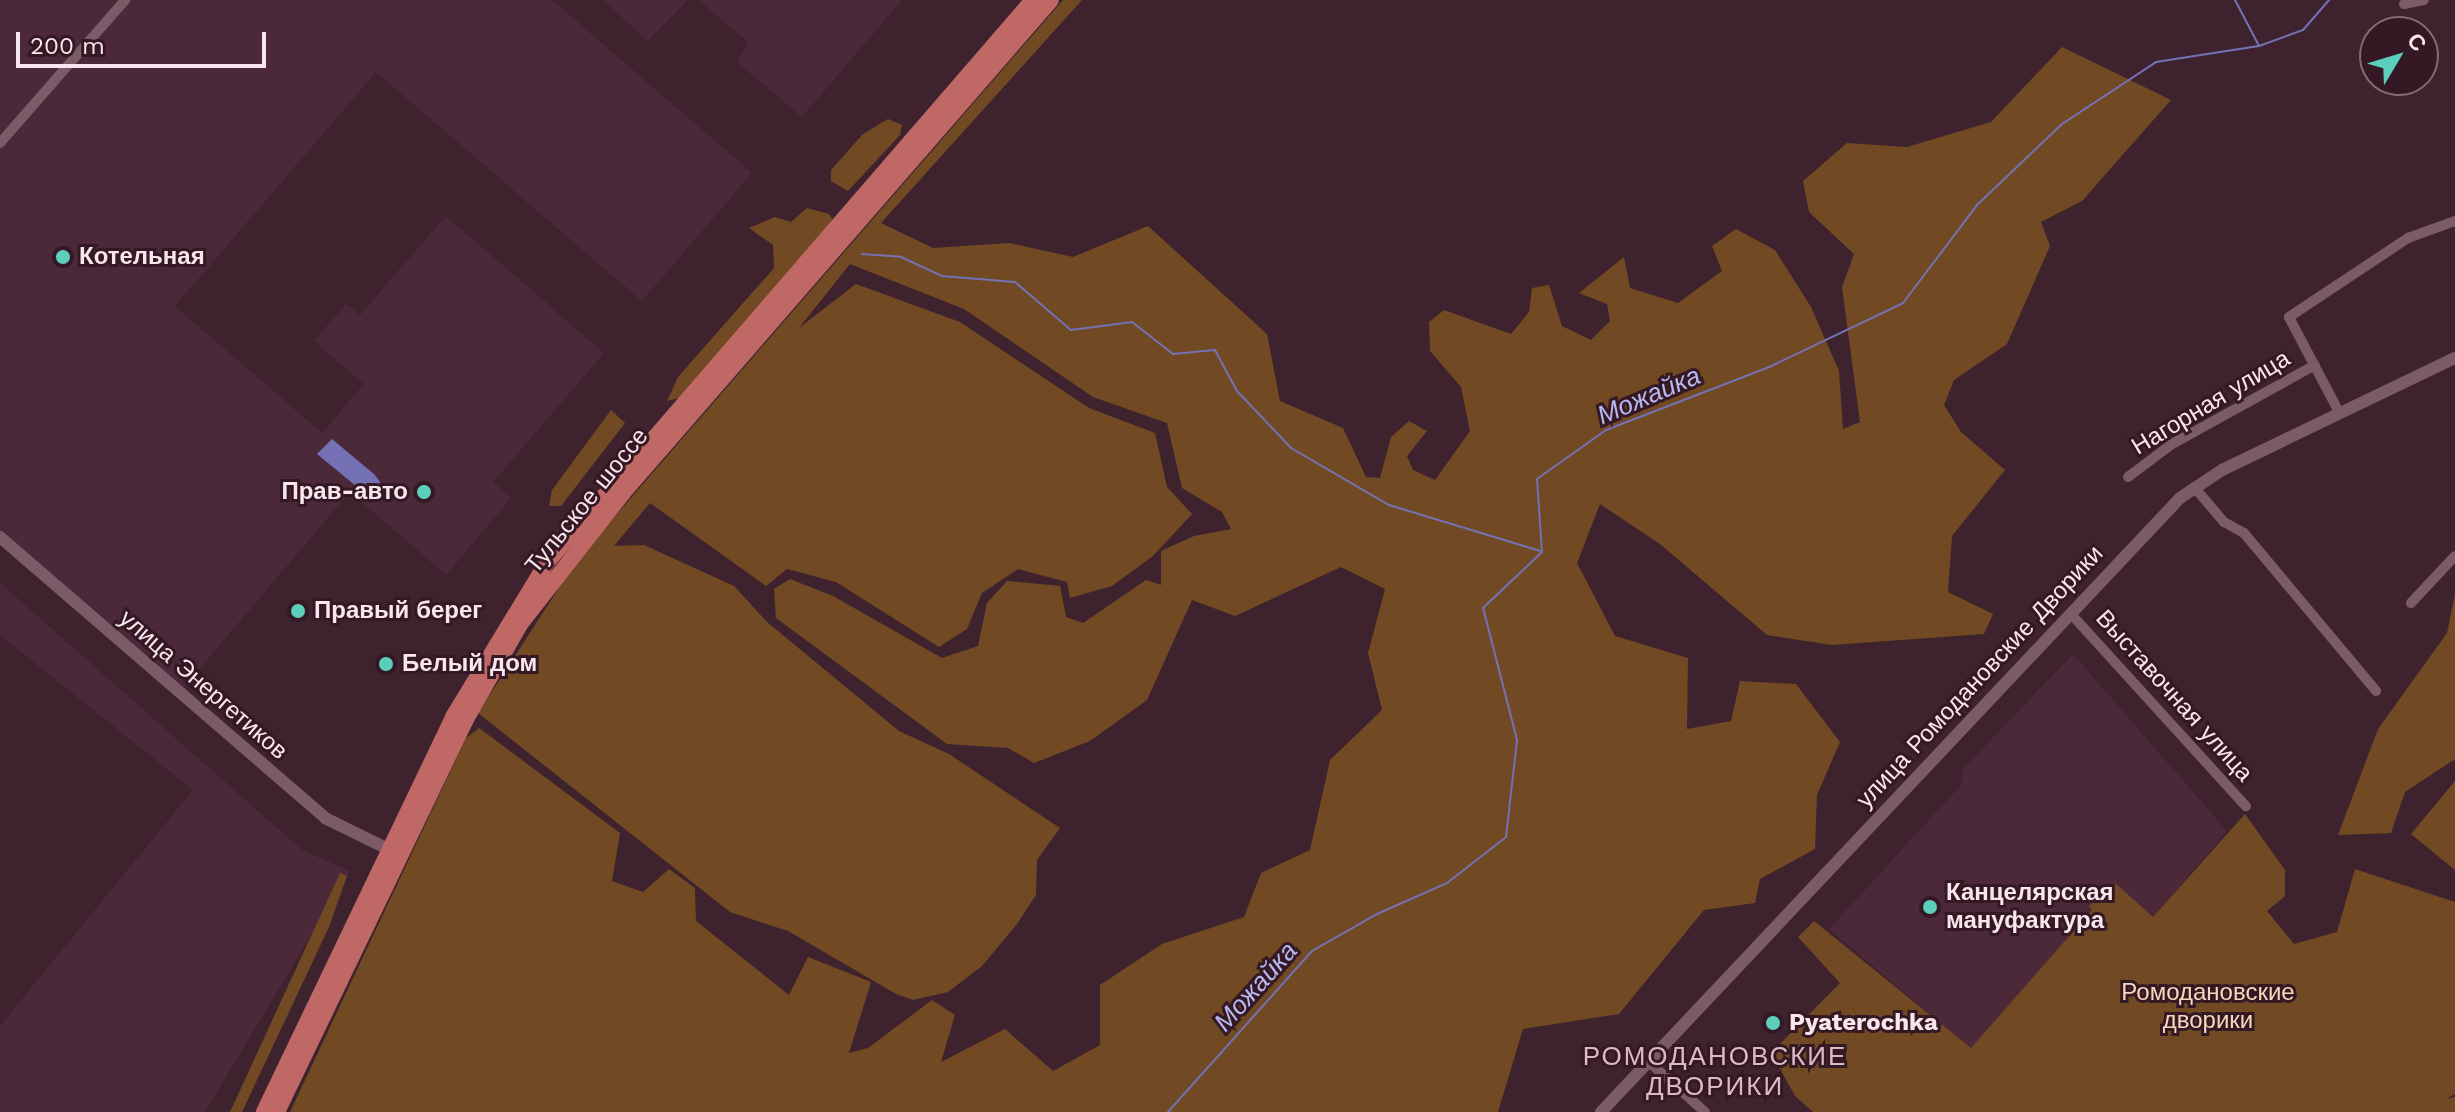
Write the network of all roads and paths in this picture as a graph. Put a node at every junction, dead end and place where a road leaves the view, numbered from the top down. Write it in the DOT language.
graph roads {
  1 [pos="125,0"];
  2 [pos="1033,0"];
  3 [pos="1051,0"];
  4 [pos="2424,0"];
  5 [pos="2404,4"];
  6 [pos="0,143"];
  7 [pos="2455,221"];
  8 [pos="2455,358"];
  9 [pos="2315,365"];
  10 [pos="2339,412"];
  11 [pos="2128,477"];
  12 [pos="2194,487"];
  13 [pos="0,537"];
  14 [pos="2455,556"];
  15 [pos="2411,603"];
  16 [pos="2071,614"];
  17 [pos="2376,691"];
  18 [pos="2246,806"];
  19 [pos="394,852"];
  20 [pos="1649,1062"];
  21 [pos="264,1112"];
  22 [pos="277,1112"];
  23 [pos="1601,1112"];
  24 [pos="1705,1112"];
  1 -- 6 [label="street"];
  2 -- 19 [label="main road, Тульское шоссе"];
  3 -- 19 [label="main road, Тульское шоссе"];
  4 -- 5 [label="street"];
  7 -- 9 [label="street, Нагорная улица"];
  8 -- 10 [label="street, улица Ромодановские Дворики"];
  9 -- 10 [label="street, Нагорная улица"];
  9 -- 11 [label="street, Нагорная улица"];
  10 -- 12 [label="street, улица Ромодановские Дворики"];
  12 -- 16 [label="street, улица Ромодановские Дворики"];
  12 -- 17 [label="street"];
  13 -- 19 [label="street, улица Энергетиков"];
  14 -- 15 [label="street"];
  16 -- 18 [label="street, Выставочная улица"];
  16 -- 20 [label="street, улица Ромодановские Дворики"];
  19 -- 21 [label="main road, Тульское шоссе"];
  19 -- 22 [label="main road, Тульское шоссе"];
  20 -- 23 [label="street, улица Ромодановские Дворики"];
  20 -- 24 [label="street"];
}
